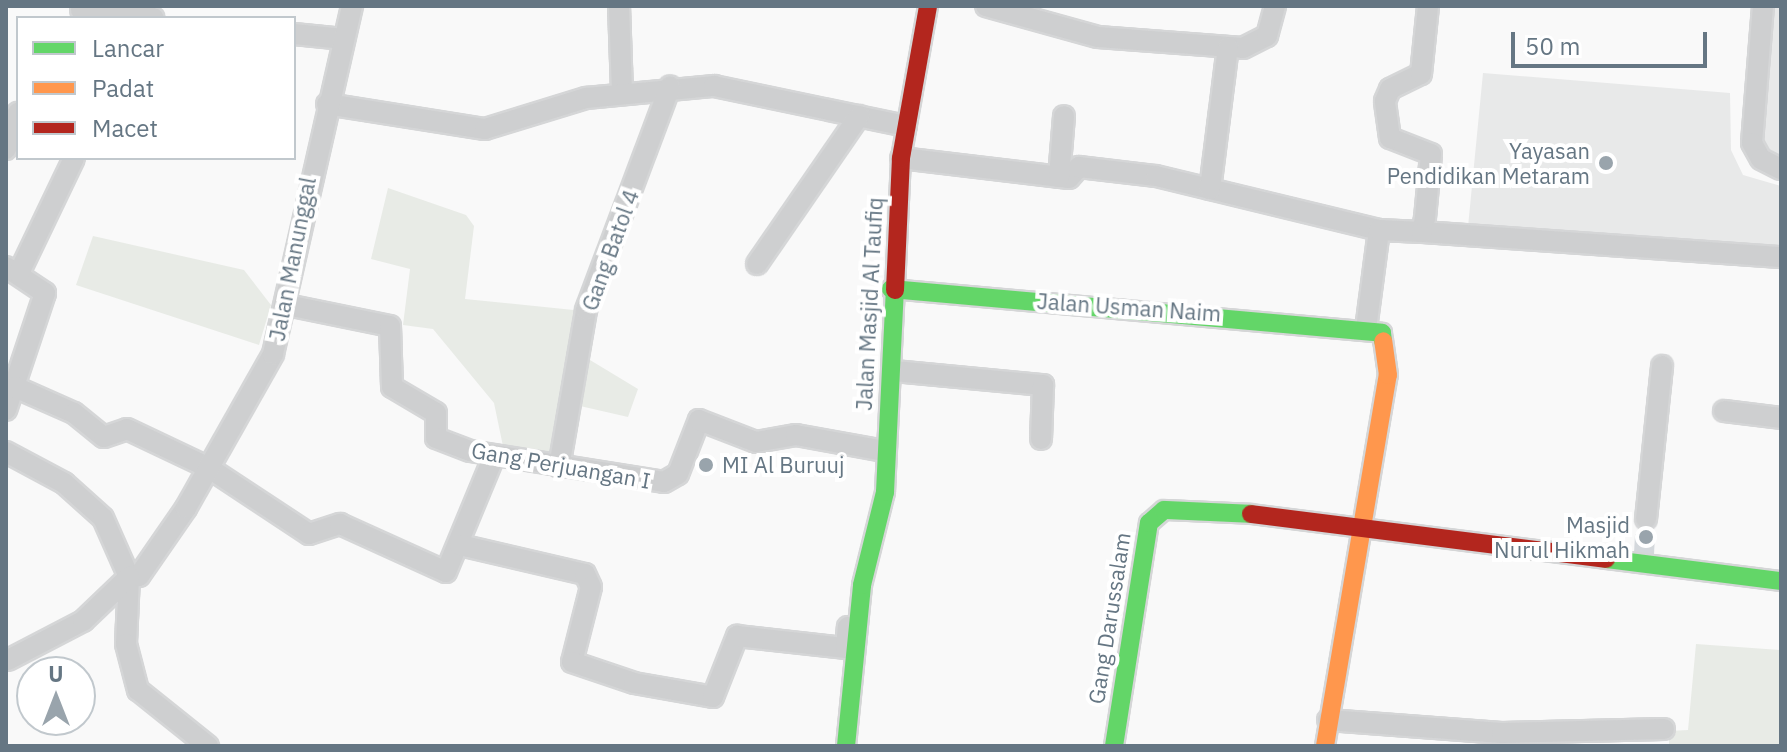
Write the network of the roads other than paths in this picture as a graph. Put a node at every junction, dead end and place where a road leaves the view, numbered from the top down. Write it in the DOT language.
graph roads {
  1 [pos="352,6"];
  2 [pos="619,6"];
  3 [pos="928,6"];
  4 [pos="986,6"];
  5 [pos="1275,6"];
  6 [pos="1428,6"];
  7 [pos="1763,6"];
  8 [pos="81,11"];
  9 [pos="133,16"];
  10 [pos="296,34"];
  11 [pos="344,39"];
  12 [pos="1228,47"];
  13 [pos="670,86"];
  14 [pos="622,92"];
  15 [pos="327,104"];
  16 [pos="859,116"];
  17 [pos="1064,116"];
  18 [pos="16,119"];
  19 [pos="906,126"];
  20 [pos="6,149"];
  21 [pos="901,158"];
  22 [pos="73,160"];
  23 [pos="1781,169"];
  24 [pos="1059,177"];
  25 [pos="1210,189"];
  26 [pos="1379,230"];
  27 [pos="1422,232"];
  28 [pos="1781,257"];
  29 [pos="757,264"];
  30 [pos="12,270"];
  31 [pos="891,289"];
  32 [pos="287,305"];
  33 [pos="1366,329"];
  34 [pos="1662,366"];
  35 [pos="894,371"];
  36 [pos="13,378"];
  37 [pos="6,410"];
  38 [pos="1724,411"];
  39 [pos="1781,418"];
  40 [pos="1041,439"];
  41 [pos="884,451"];
  42 [pos="6,452"];
  43 [pos="494,456"];
  44 [pos="559,467"];
  45 [pos="209,468"];
  46 [pos="881,474"];
  47 [pos="1646,519"];
  48 [pos="1359,531"];
  49 [pos="460,545"];
  50 [pos="129,577"];
  51 [pos="1781,581"];
  52 [pos="8,660"];
  53 [pos="1328,720"];
  54 [pos="1664,729"];
  55 [pos="206,746"];
  56 [pos="846,746"];
  57 [pos="1114,746"];
  58 [pos="1325,746"];
  1 -- 11 [label="street, Jalan Manunggal"];
  2 -- 14 [label="street"];
  3 -- 19 [label="street, Jalan Masjid Al Taufiq"];
  4 -- 12 [label="street"];
  5 -- 12 [label="street"];
  6 -- 27 [label="street"];
  7 -- 23 [label="street"];
  8 -- 9 [label="street"];
  10 -- 11 [label="street"];
  11 -- 15 [label="street, Jalan Manunggal"];
  12 -- 25 [label="street"];
  13 -- 14 [label="street"];
  13 -- 16 [label="street"];
  13 -- 44 [label="street, Gang Batol 4"];
  14 -- 15 [label="street"];
  15 -- 32 [label="street, Jalan Manunggal"];
  16 -- 19 [label="street"];
  16 -- 29 [label="street"];
  17 -- 24 [label="street"];
  18 -- 20 [label="street"];
  19 -- 21 [label="street, Jalan Masjid Al Taufiq"];
  21 -- 24 [label="street"];
  21 -- 31 [label="street, Jalan Masjid Al Taufiq"];
  22 -- 30 [label="street"];
  24 -- 25 [label="street"];
  25 -- 26 [label="street"];
  26 -- 27 [label="street"];
  26 -- 33 [label="street"];
  27 -- 28 [label="street"];
  30 -- 36 [label="street"];
  31 -- 33 [label="street, Jalan Usman Naim"];
  31 -- 35 [label="street, Jalan Masjid Al Taufiq"];
  32 -- 43 [label="street, Gang Perjuangan I"];
  32 -- 45 [label="street, Jalan Manunggal"];
  33 -- 48 [label="street"];
  34 -- 47 [label="street"];
  35 -- 40 [label="street"];
  35 -- 41 [label="street, Jalan Masjid Al Taufiq"];
  36 -- 37 [label="street"];
  36 -- 45 [label="street"];
  38 -- 39 [label="street"];
  41 -- 44 [label="street, Gang Perjuangan I"];
  41 -- 46 [label="street, Jalan Masjid Al Taufiq"];
  42 -- 50 [label="street"];
  43 -- 44 [label="street, Gang Perjuangan I"];
  43 -- 49 [label="street"];
  45 -- 49 [label="street"];
  45 -- 50 [label="street, Jalan Manunggal"];
  46 -- 49 [label="street"];
  46 -- 56 [label="street, Jalan Masjid Al Taufiq"];
  48 -- 51 [label="street"];
  48 -- 53 [label="street"];
  48 -- 57 [label="street, Gang Darussalam"];
  50 -- 52 [label="street"];
  50 -- 55 [label="street"];
  53 -- 54 [label="street"];
  53 -- 58 [label="street"];
}
